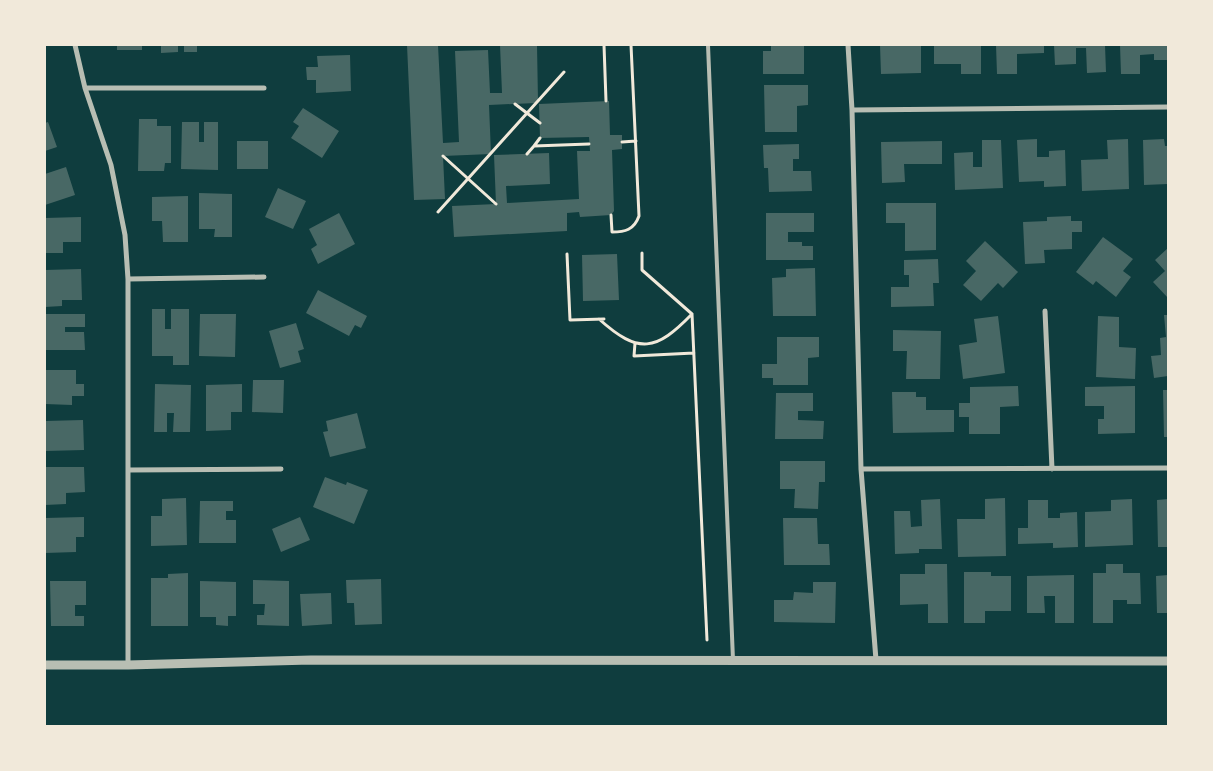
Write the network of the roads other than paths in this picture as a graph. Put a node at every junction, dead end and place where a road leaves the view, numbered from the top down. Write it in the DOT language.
graph roads {
  1 [pos="75,45"];
  2 [pos="708,45"];
  3 [pos="848,45"];
  4 [pos="85,88"];
  5 [pos="264,88"];
  6 [pos="1168,107"];
  7 [pos="852,110"];
  8 [pos="264,277"];
  9 [pos="128,279"];
  10 [pos="1045,311"];
  11 [pos="1168,468"];
  12 [pos="281,469"];
  13 [pos="1052,469"];
  14 [pos="128,470"];
  15 [pos="861,470"];
  16 [pos="733,660"];
  17 [pos="876,660"];
  18 [pos="1168,661"];
  19 [pos="45,665"];
  20 [pos="128,665"];
  1 -- 4 [label="street"];
  2 -- 16 [label="lane"];
  3 -- 7 [label="street"];
  4 -- 5 [label="street"];
  4 -- 9 [label="street"];
  6 -- 7 [label="street"];
  7 -- 15 [label="street"];
  8 -- 9 [label="street"];
  9 -- 14 [label="street"];
  10 -- 13 [label="street"];
  11 -- 13 [label="street"];
  12 -- 14 [label="street"];
  13 -- 15 [label="street"];
  14 -- 20 [label="street"];
  15 -- 17 [label="street"];
  16 -- 17 [label="street"];
  16 -- 20 [label="street"];
  17 -- 18 [label="street"];
  19 -- 20 [label="street"];
}
